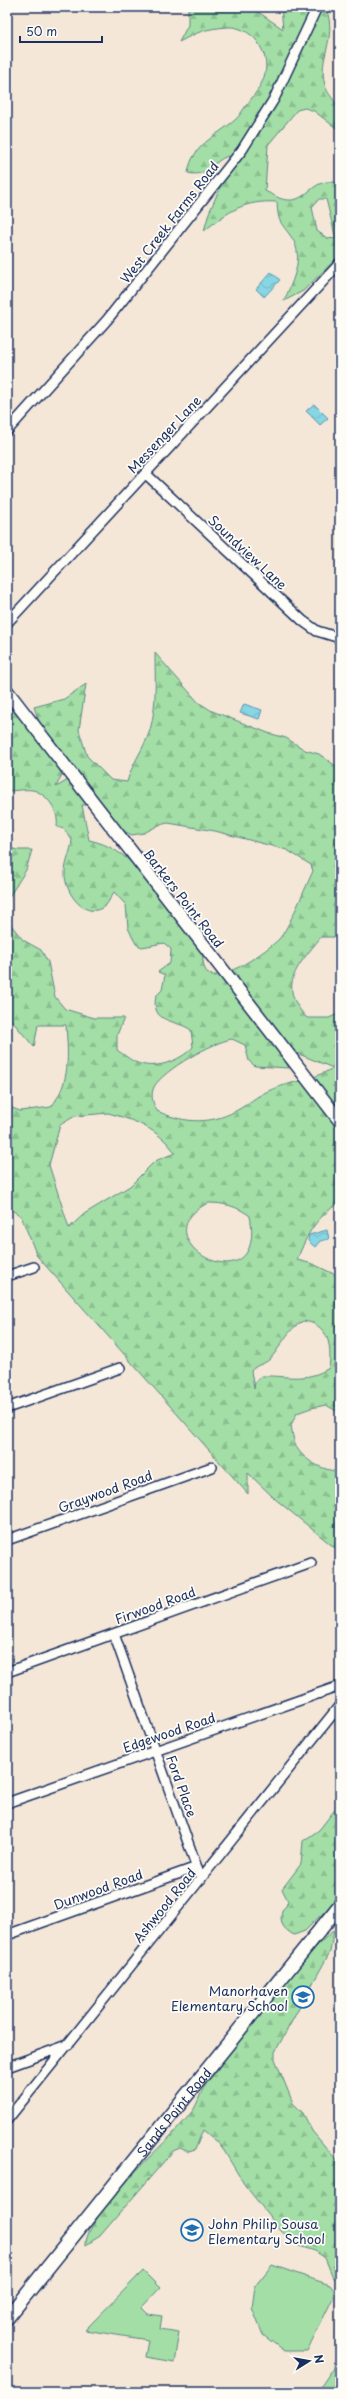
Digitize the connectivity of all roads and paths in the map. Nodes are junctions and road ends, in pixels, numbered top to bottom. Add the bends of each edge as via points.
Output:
1 (317, 7) edge
2 (340, 263) edge
3 (7, 431) edge
4 (146, 474) junction
5 (7, 623) edge
6 (340, 638) edge
7 (7, 691) edge
8 (340, 1121) edge
9 (34, 1266) dead end
10 (7, 1276) edge
11 (120, 1368) dead end
12 (7, 1408) edge
13 (212, 1467) dead end
14 (7, 1540) edge
15 (311, 1563) dead end
16 (114, 1634) junction
17 (7, 1672) edge
18 (340, 1686) edge
19 (340, 1705) edge
20 (156, 1750) junction
21 (7, 1803) edge
22 (197, 1867) junction
23 (201, 1879) junction
24 (340, 1905) edge
25 (7, 1935) edge
26 (68, 2045) junction
27 (7, 2067) edge
28 (7, 2120) edge
29 (7, 2318) edge

1 - 3 street, West Creek Farms Road via 274,99 242,150 108,320
2 - 4 street, Messenger Lane
4 - 5 street, Messenger Lane
4 - 6 street, Soundview Lane via 303,621 317,631
7 - 8 street, Barkers Point Road
9 - 10 street
11 - 12 street
13 - 14 street, Graywood Road
15 - 16 street, Firwood Road
16 - 17 street, Firwood Road
16 - 20 street, Ford Place
18 - 20 street, Edgewood Road
19 - 23 street, Ashwood Road
20 - 21 street, Edgewood Road
20 - 22 street, Ford Place
22 - 23 street, Ford Place
22 - 25 street, Dunwood Road
23 - 26 street, Ashwood Road
24 - 29 main road, Sands Point Road
26 - 27 street
26 - 28 street, Ashwood Road

